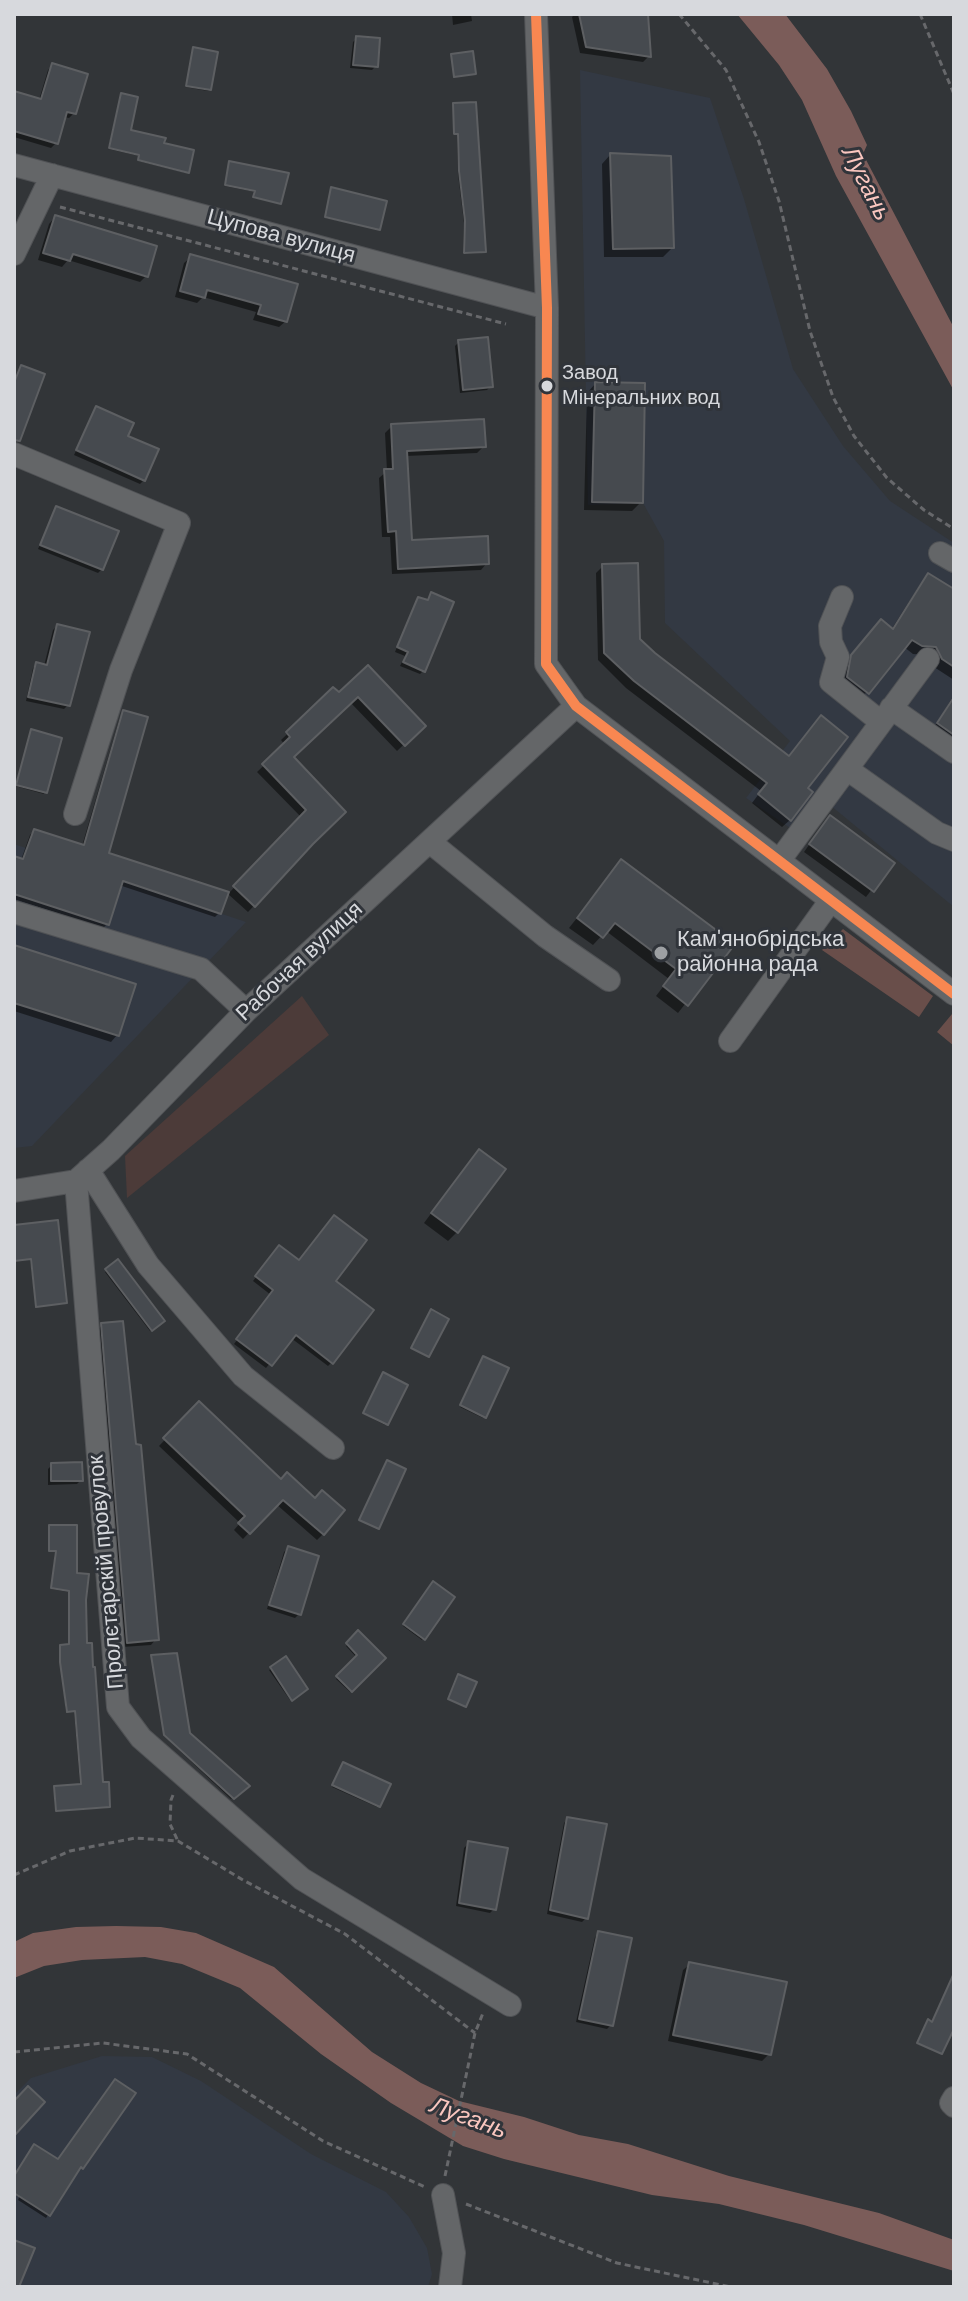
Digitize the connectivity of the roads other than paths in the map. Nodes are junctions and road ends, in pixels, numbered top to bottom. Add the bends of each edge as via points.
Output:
1 (536, 14) edge
2 (14, 165) edge
3 (52, 175) junction
4 (14, 254) edge
5 (547, 308) junction
6 (14, 454) edge
7 (842, 597) dead end
8 (928, 659) dead end
9 (576, 706) junction
10 (886, 715) junction
11 (954, 752) edge
12 (847, 769) junction
13 (75, 814) dead end
14 (954, 840) edge
15 (430, 842) junction
16 (779, 861) junction
17 (831, 900) junction
18 (14, 912) edge
19 (609, 980) dead end
20 (954, 994) edge
21 (246, 1011) junction
22 (730, 1041) dead end
23 (82, 1176) junction
24 (14, 1191) edge
25 (333, 1448) dead end
26 (510, 2005) dead end
27 (954, 2098) edge
28 (954, 2106) edge
29 (443, 2195) road end
30 (450, 2287) edge

1 - 5 street
2 - 3 street, Цупова вулиця
3 - 4 street
3 - 5 street, Цупова вулиця
5 - 9 street via 546,664
6 - 13 street via 179,523 121,670
7 - 10 street via 830,626 838,657 831,682
8 - 10 street
9 - 15 street, Рабочая вулиця
9 - 16 street
10 - 11 street
10 - 12 street
12 - 14 street
12 - 16 street
15 - 19 street via 545,936
15 - 21 street, Рабочая вулиця
16 - 17 street
17 - 20 street
17 - 22 street
18 - 21 street via 201,969
21 - 23 street, Рабочая вулиця
23 - 24 street
23 - 25 street via 148,1265 243,1376
23 - 26 street, Пролєтарскій провулок via 118,1707 141,1738 302,1879
27 - 28 street
29 - 30 street via 454,2253

